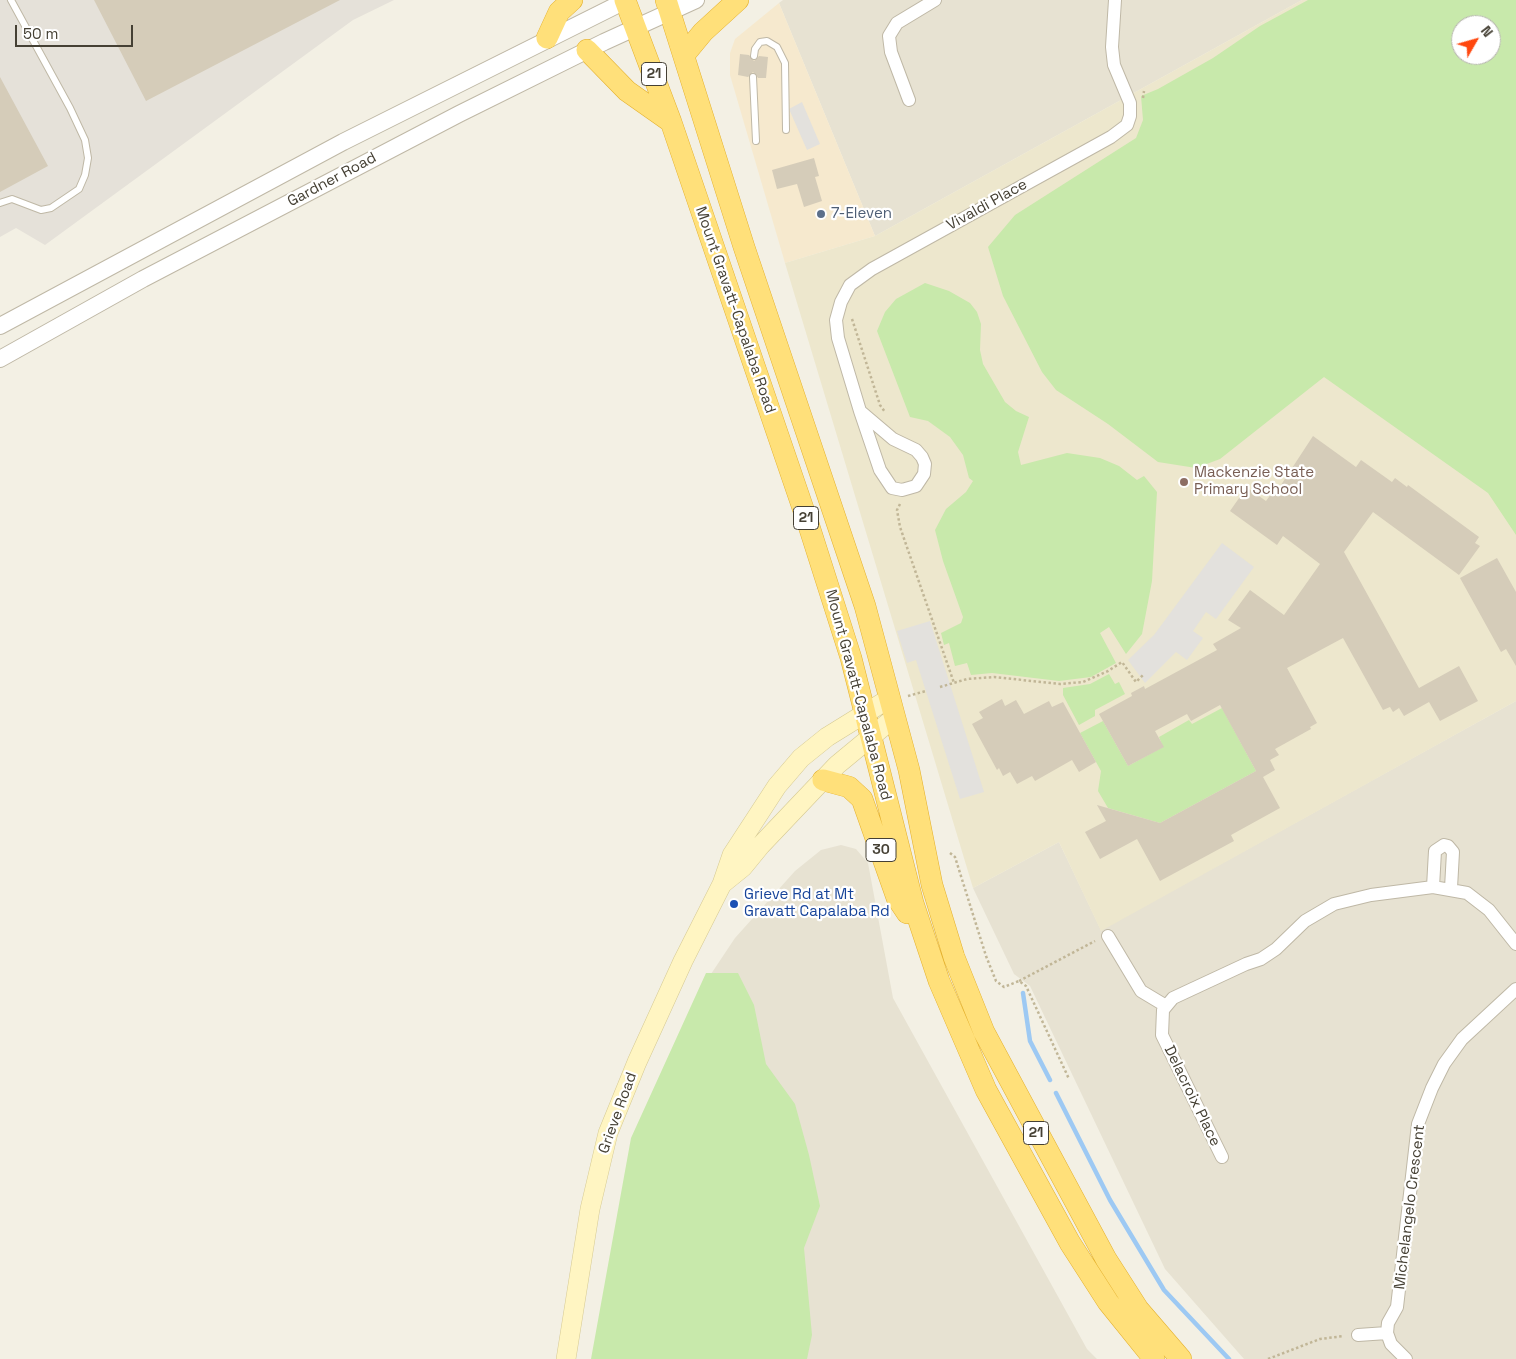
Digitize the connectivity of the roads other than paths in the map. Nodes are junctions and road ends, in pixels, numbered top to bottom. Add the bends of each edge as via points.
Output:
1 (11, 0) edge
2 (572, 0) edge
3 (626, 0) edge
4 (696, 0) edge
5 (738, 0) edge
6 (935, 0) edge
7 (1114, 0) edge
8 (668, 6) edge
9 (636, 27) junction
10 (547, 38) junction
11 (587, 50) junction
12 (684, 55) junction
13 (754, 56) dead end
14 (754, 77) dead end
15 (909, 100) dead end
16 (671, 122) junction
17 (786, 130) dead end
18 (756, 141) dead end
19 (0, 203) edge
20 (0, 326) edge
21 (0, 359) edge
22 (860, 411) junction
23 (898, 704) junction
24 (864, 713) junction
25 (871, 735) junction
26 (823, 780) junction
27 (722, 884) junction
28 (1432, 887) junction
29 (1450, 888) junction
30 (1108, 936) road end
31 (924, 939) junction
32 (1516, 944) edge
33 (1516, 989) edge
34 (1166, 1006) junction
35 (1222, 1156) dead end
36 (1387, 1333) junction
37 (1358, 1335) road end
38 (566, 1359) edge
39 (1154, 1359) edge
40 (1181, 1359) edge
41 (1406, 1359) edge

1 - 19 lane via 70,108 85,140 88,158 79,189 51,208 41,210 12,199
2 - 10 highway via 559,12
3 - 9 highway, Mount Gravatt-Capalaba Road / 21
3 - 10 street, Gardner Road
4 - 8 street, Gardner Road
5 - 12 highway
6 - 15 street via 897,23 889,36 891,52
7 - 22 street, Vivaldi Place via 1112,47 1114,65 1130,104 1127,126 872,269 850,285 838,310 836,328
8 - 9 street, Gardner Road
8 - 12 highway, Mount Gravatt-Capalaba Road / 21
9 - 11 street, Gardner Road
9 - 16 highway, Mount Gravatt-Capalaba Road / 21
10 - 20 street, Gardner Road via 343,142
11 - 16 highway via 627,91
11 - 21 street, Gardner Road via 143,279
12 - 23 highway, Mount Gravatt-Capalaba Road / 21 via 744,247
13 - 17 lane via 760,42 767,41 777,47 785,62
14 - 18 lane
16 - 24 highway, Mount Gravatt-Capalaba Road / 21 via 808,523 851,658
22 - 22 street, Vivaldi Place via 892,439 922,456 925,470 916,486 902,490 888,484
23 - 24 main road, Grieve Road
23 - 25 main road, Grieve Road
23 - 40 highway, Mount Gravatt-Capalaba Road / 21 via 941,919 984,1032 1121,1285 1154,1330
24 - 25 highway, Mount Gravatt-Capalaba Road / 21
24 - 27 main road, Grieve Road via 813,748 789,771 732,854
25 - 26 main road, Grieve Road
25 - 31 highway, Mount Gravatt-Capalaba Road / 21
26 - 27 main road, Grieve Road via 743,867
26 - 31 highway, 30 via 849,787 862,799 897,898
27 - 38 main road, Grieve Road via 675,977 608,1133 590,1209
28 - 29 street
28 - 29 street via 1435,851 1444,845 1450,848 1453,856
28 - 34 street via 1371,895 1334,904 1305,921 1261,960 1185,991
29 - 32 street via 1467,892 1482,903
30 - 34 street via 1141,991
31 - 39 highway, Mount Gravatt-Capalaba Road / 21 via 956,1023 991,1098 1089,1274
33 - 36 street, Michelangelo Crescent via 1462,1039 1432,1088 1418,1124 1397,1307 1388,1323
34 - 35 street, Delacroix Place via 1162,1015 1162,1035
36 - 37 street
36 - 41 street via 1391,1344

